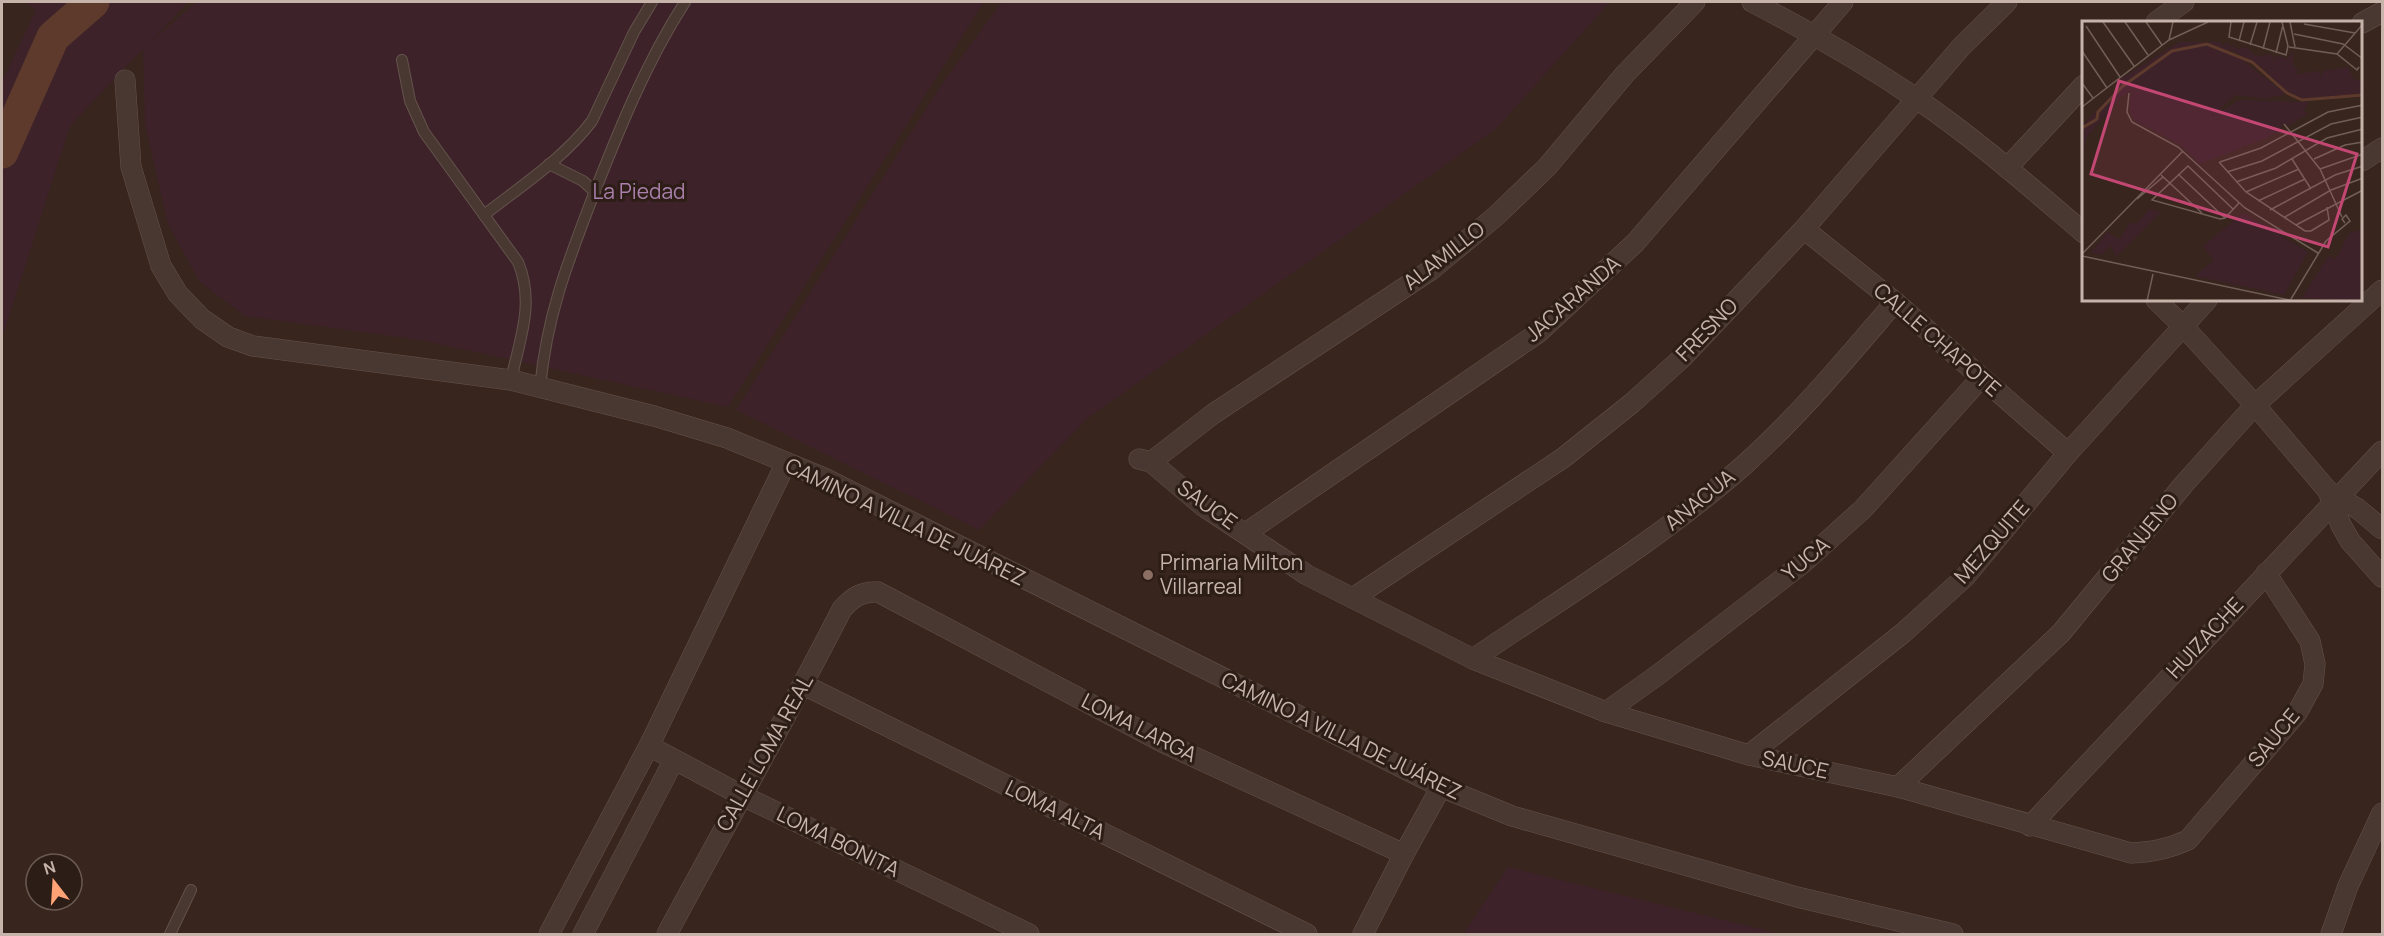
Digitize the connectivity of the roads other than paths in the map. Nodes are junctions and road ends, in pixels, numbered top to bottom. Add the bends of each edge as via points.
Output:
1 (652, 2) edge
2 (685, 2) edge
3 (1695, 2) edge
4 (1752, 2) edge
5 (1844, 2) edge
6 (2007, 2) edge
7 (2184, 2) edge
8 (2382, 12) edge
9 (2157, 21) edge
10 (2363, 22) edge
11 (1815, 35) junction
12 (402, 60) dead end
13 (124, 80) dead end
14 (2082, 88) edge
15 (1918, 99) junction
16 (2382, 148) edge
17 (2363, 160) edge
18 (549, 164) junction
19 (2007, 168) junction
20 (595, 192) junction
21 (484, 215) junction
22 (1804, 229) junction
23 (2082, 231) edge
24 (2382, 290) edge
25 (1894, 302) junction
26 (2158, 302) edge
27 (2205, 302) edge
28 (2184, 327) junction
29 (1982, 378) junction
30 (511, 380) junction
31 (540, 388) junction
32 (2255, 405) junction
33 (2382, 451) edge
34 (2068, 453) junction
35 (1145, 461) joint
36 (786, 463) junction
37 (2333, 497) junction
38 (2382, 529) edge
39 (1246, 533) junction
40 (2266, 573) junction
41 (2382, 577) edge
42 (878, 592) joint
43 (1353, 598) junction
44 (1473, 660) junction
45 (804, 685) junction
46 (1606, 712) junction
47 (649, 746) junction
48 (1749, 755) junction
49 (674, 760) junction
50 (1898, 787) junction
51 (1441, 788) junction
52 (741, 795) junction
53 (2382, 813) edge
54 (2030, 826) junction
55 (1404, 854) junction
56 (191, 890) dead end
57 (170, 934) edge
58 (549, 934) edge
59 (584, 934) edge
60 (667, 934) edge
61 (1029, 934) edge
62 (1307, 934) edge
63 (1363, 934) edge
64 (1953, 934) edge
65 (2331, 934) edge

1 - 18 lane via 592,121
2 - 20 lane via 622,120
3 - 35 street, ALAMILLO via 1625,74 1547,167 1488,223 1431,270
4 - 11 street
5 - 11 street, JACARANDA
6 - 15 street, FRESNO via 1962,46
7 - 9 street
8 - 10 street
11 - 15 street
11 - 39 street, JACARANDA via 1635,243 1538,333
12 - 21 lane via 410,101 424,132
13 - 30 street, CAMINO A VILLA DE JUÁREZ via 131,167 161,266 178,294 202,319 228,337 253,346
14 - 19 street
15 - 19 street
15 - 22 street, FRESNO
16 - 17 street
18 - 20 lane via 583,181
18 - 21 lane
19 - 23 street
20 - 31 lane via 550,318
21 - 30 lane via 518,262 527,293
22 - 25 street, CALLE CHAPOTE
22 - 43 street, FRESNO via 1682,358 1632,403 1563,458
24 - 32 street, GRANJENO
25 - 29 street, CALLE CHAPOTE
25 - 44 street, ANACUA via 1804,409 1743,466 1679,519
26 - 28 street
27 - 28 street, MEZQUITE
28 - 32 street
28 - 34 street, MEZQUITE
29 - 34 street, CALLE CHAPOTE
29 - 46 street, YUCA via 1863,509 1803,563
30 - 31 street, CAMINO A VILLA DE JUÁREZ
31 - 36 street, CAMINO A VILLA DE JUÁREZ via 727,438
32 - 37 street
32 - 50 street, GRANJENO via 2061,633
33 - 37 street, HUIZACHE
34 - 48 street, MEZQUITE via 1965,577 1903,633
35 - 39 street, SAUCE
36 - 47 street
36 - 51 street, CAMINO A VILLA DE JUÁREZ via 824,478
37 - 38 street
37 - 40 street, HUIZACHE
37 - 41 street via 2350,541
39 - 43 street, SAUCE via 1307,575
40 - 54 street, HUIZACHE
40 - 54 street, SAUCE via 2310,641 2315,664 2313,684 2297,713 2188,840 2171,848 2131,853
42 - 45 street, CALLE LOMA REAL via 859,594 842,609
42 - 55 street, LOMA LARGA via 1164,743
43 - 44 street, SAUCE
44 - 46 street, SAUCE
45 - 52 street, CALLE LOMA REAL
45 - 62 street, LOMA ALTA
46 - 48 street, SAUCE
47 - 49 street, LOMA BONITA
47 - 58 street
48 - 50 street, SAUCE
49 - 52 street, LOMA BONITA
49 - 59 street
50 - 54 street, SAUCE
51 - 55 street
51 - 64 street, CAMINO A VILLA DE JUÁREZ via 1524,819 1797,897
52 - 60 street, CALLE LOMA REAL
52 - 61 street, LOMA BONITA
53 - 65 street
55 - 63 street
56 - 57 lane

